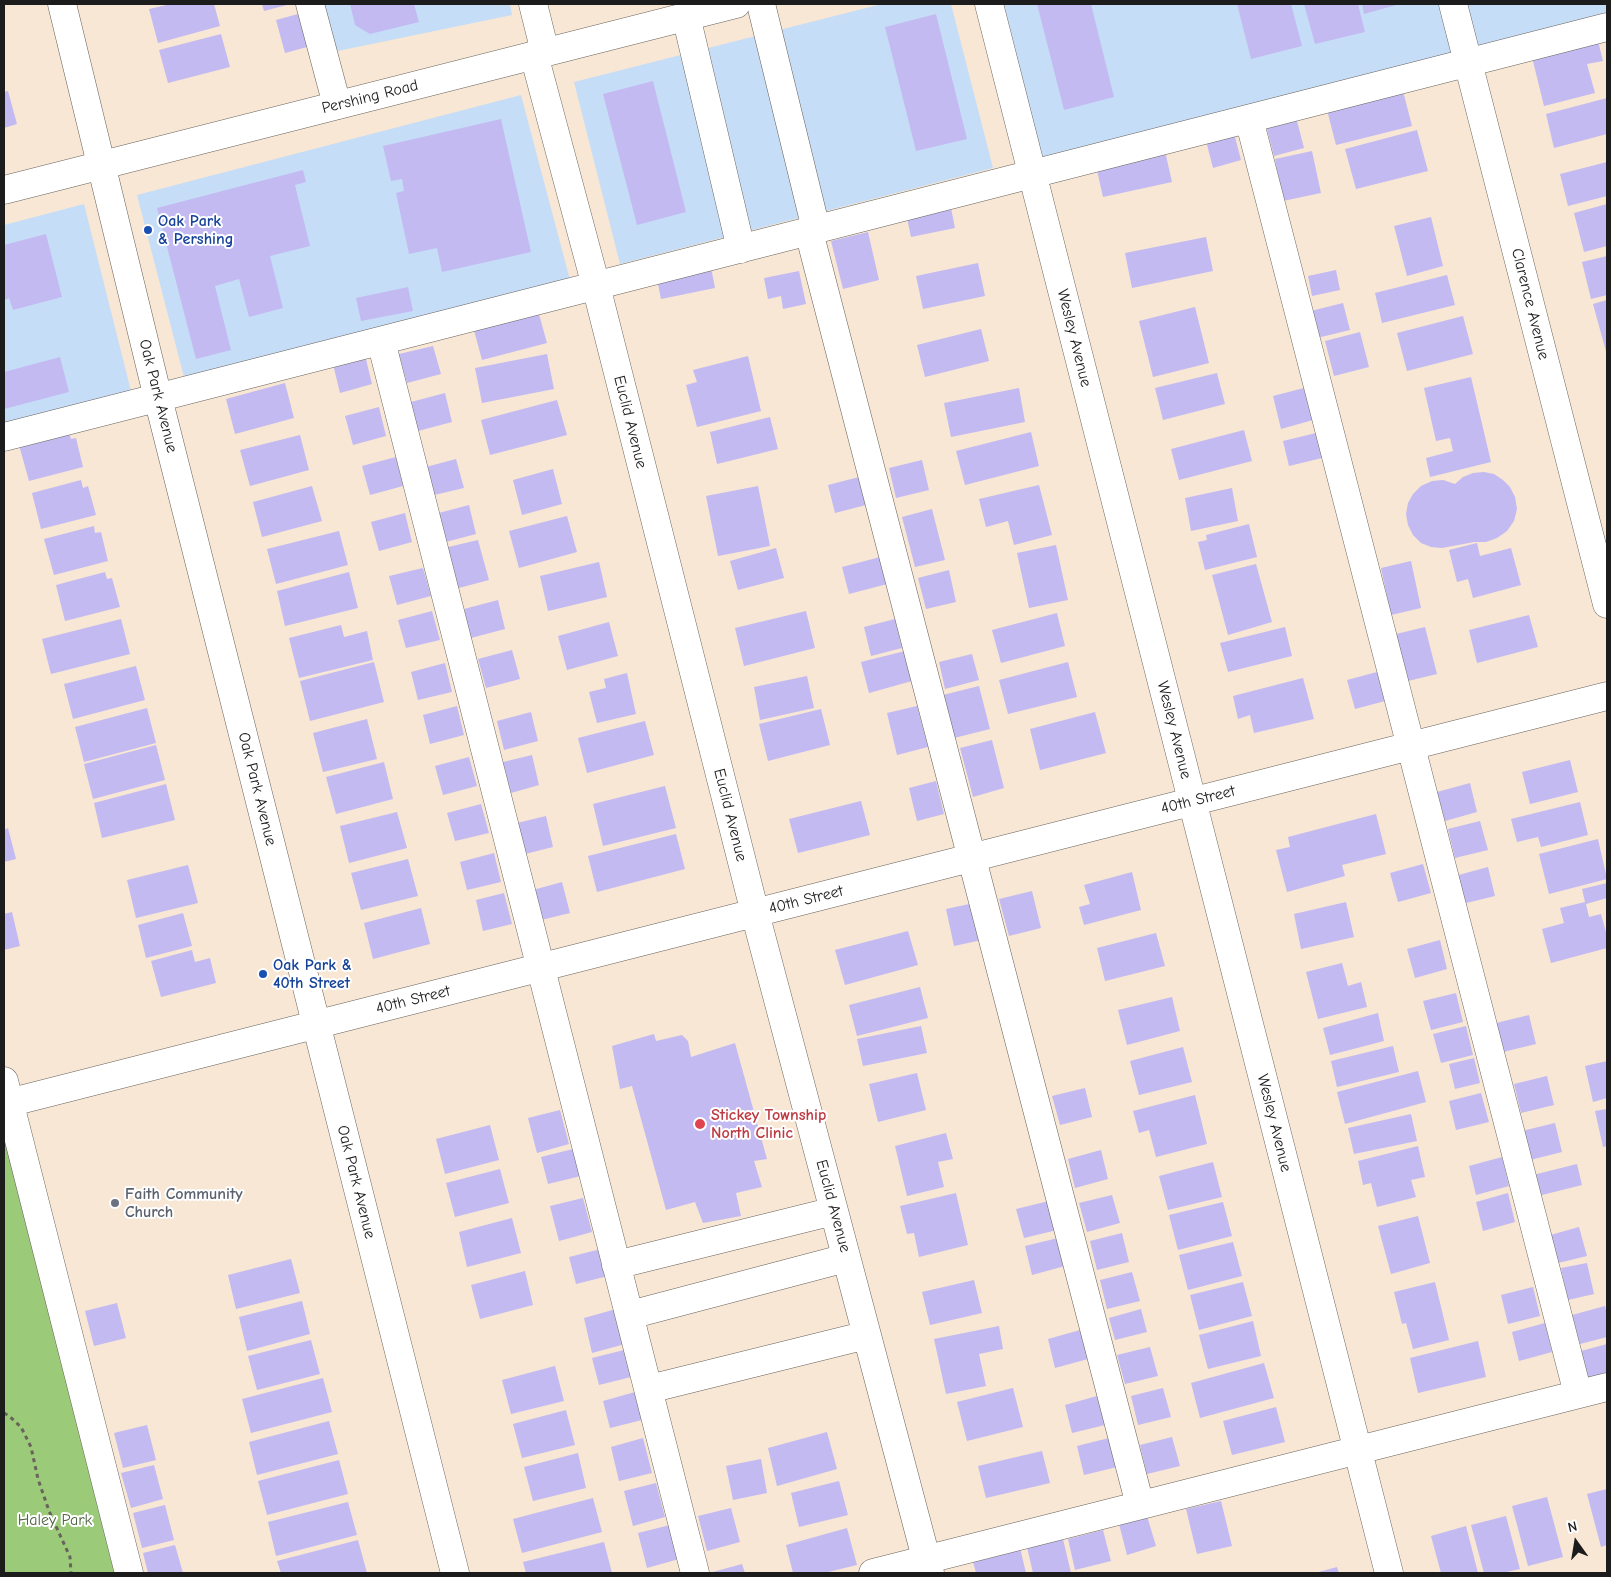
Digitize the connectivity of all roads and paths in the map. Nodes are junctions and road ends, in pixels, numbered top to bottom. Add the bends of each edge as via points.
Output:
1 (62, 4) edge
2 (310, 4) edge
3 (533, 4) edge
4 (736, 4) edge
5 (761, 4) edge
6 (989, 4) edge
7 (1453, 4) edge
8 (686, 16) junction
9 (1607, 28) edge
10 (540, 54) junction
11 (1468, 63) junction
12 (337, 105) junction
13 (1249, 120) junction
14 (103, 165) junction
15 (1033, 174) junction
16 (4, 190) edge
17 (813, 231) junction
18 (741, 249) junction
19 (596, 286) junction
20 (380, 341) junction
21 (158, 398) junction
22 (4, 437) edge
23 (1607, 604) edge
24 (1607, 696) edge
25 (1410, 746) junction
26 (1192, 802) junction
27 (972, 858) junction
28 (754, 913) junction
29 (540, 968) junction
30 (316, 1025) junction
31 (6, 1096) edge
32 (834, 1211) junction
33 (846, 1258) junction
34 (616, 1265) junction
35 (630, 1315) junction
36 (867, 1335) junction
37 (1607, 1387) edge
38 (648, 1389) junction
39 (1578, 1394) junction
40 (4, 1414) edge
41 (1358, 1450) junction
42 (1140, 1505) junction
43 (928, 1566) edge
44 (71, 1573) edge
45 (129, 1573) edge
46 (455, 1573) edge
47 (695, 1573) edge
48 (873, 1573) edge
49 (1389, 1573) edge

1 - 14 street, Oak Park Avenue
2 - 12 street
3 - 10 street, Euclid Avenue
4 - 8 street, Pershing Road
5 - 17 street
6 - 15 street, Wesley Avenue
7 - 11 street, Clarence Avenue
8 - 10 street, Pershing Road
8 - 18 street
9 - 11 street
10 - 12 street, Pershing Road
10 - 19 street, Euclid Avenue
11 - 13 street
11 - 23 street, Clarence Avenue
12 - 14 street, Pershing Road
13 - 15 street
13 - 25 street
14 - 16 street, Pershing Road
14 - 21 street, Oak Park Avenue
15 - 17 street
15 - 26 street, Wesley Avenue
17 - 18 street
17 - 27 street
18 - 19 street
19 - 20 street
19 - 28 street, Euclid Avenue
20 - 21 street
20 - 29 street
21 - 22 street
21 - 30 street, Oak Park Avenue
24 - 25 street, 40th Street
25 - 26 street, 40th Street
25 - 39 street
26 - 27 street, 40th Street
26 - 41 street, Wesley Avenue
27 - 28 street, 40th Street
27 - 42 street
28 - 29 street, 40th Street
28 - 32 street, Euclid Avenue
29 - 30 street, 40th Street
29 - 34 street
30 - 31 street, 40th Street
30 - 46 street, Oak Park Avenue
31 - 45 street
32 - 33 street, Euclid Avenue
32 - 34 street
33 - 35 street
33 - 36 street, Euclid Avenue
34 - 35 street
35 - 38 street
36 - 38 street
36 - 43 street, Euclid Avenue
37 - 39 street
38 - 47 street
39 - 41 street
40 - 44 path via 21,1427 30,1447 41,1487 70,1557
41 - 42 street
41 - 49 street, Wesley Avenue
42 - 43 street
43 - 48 street

